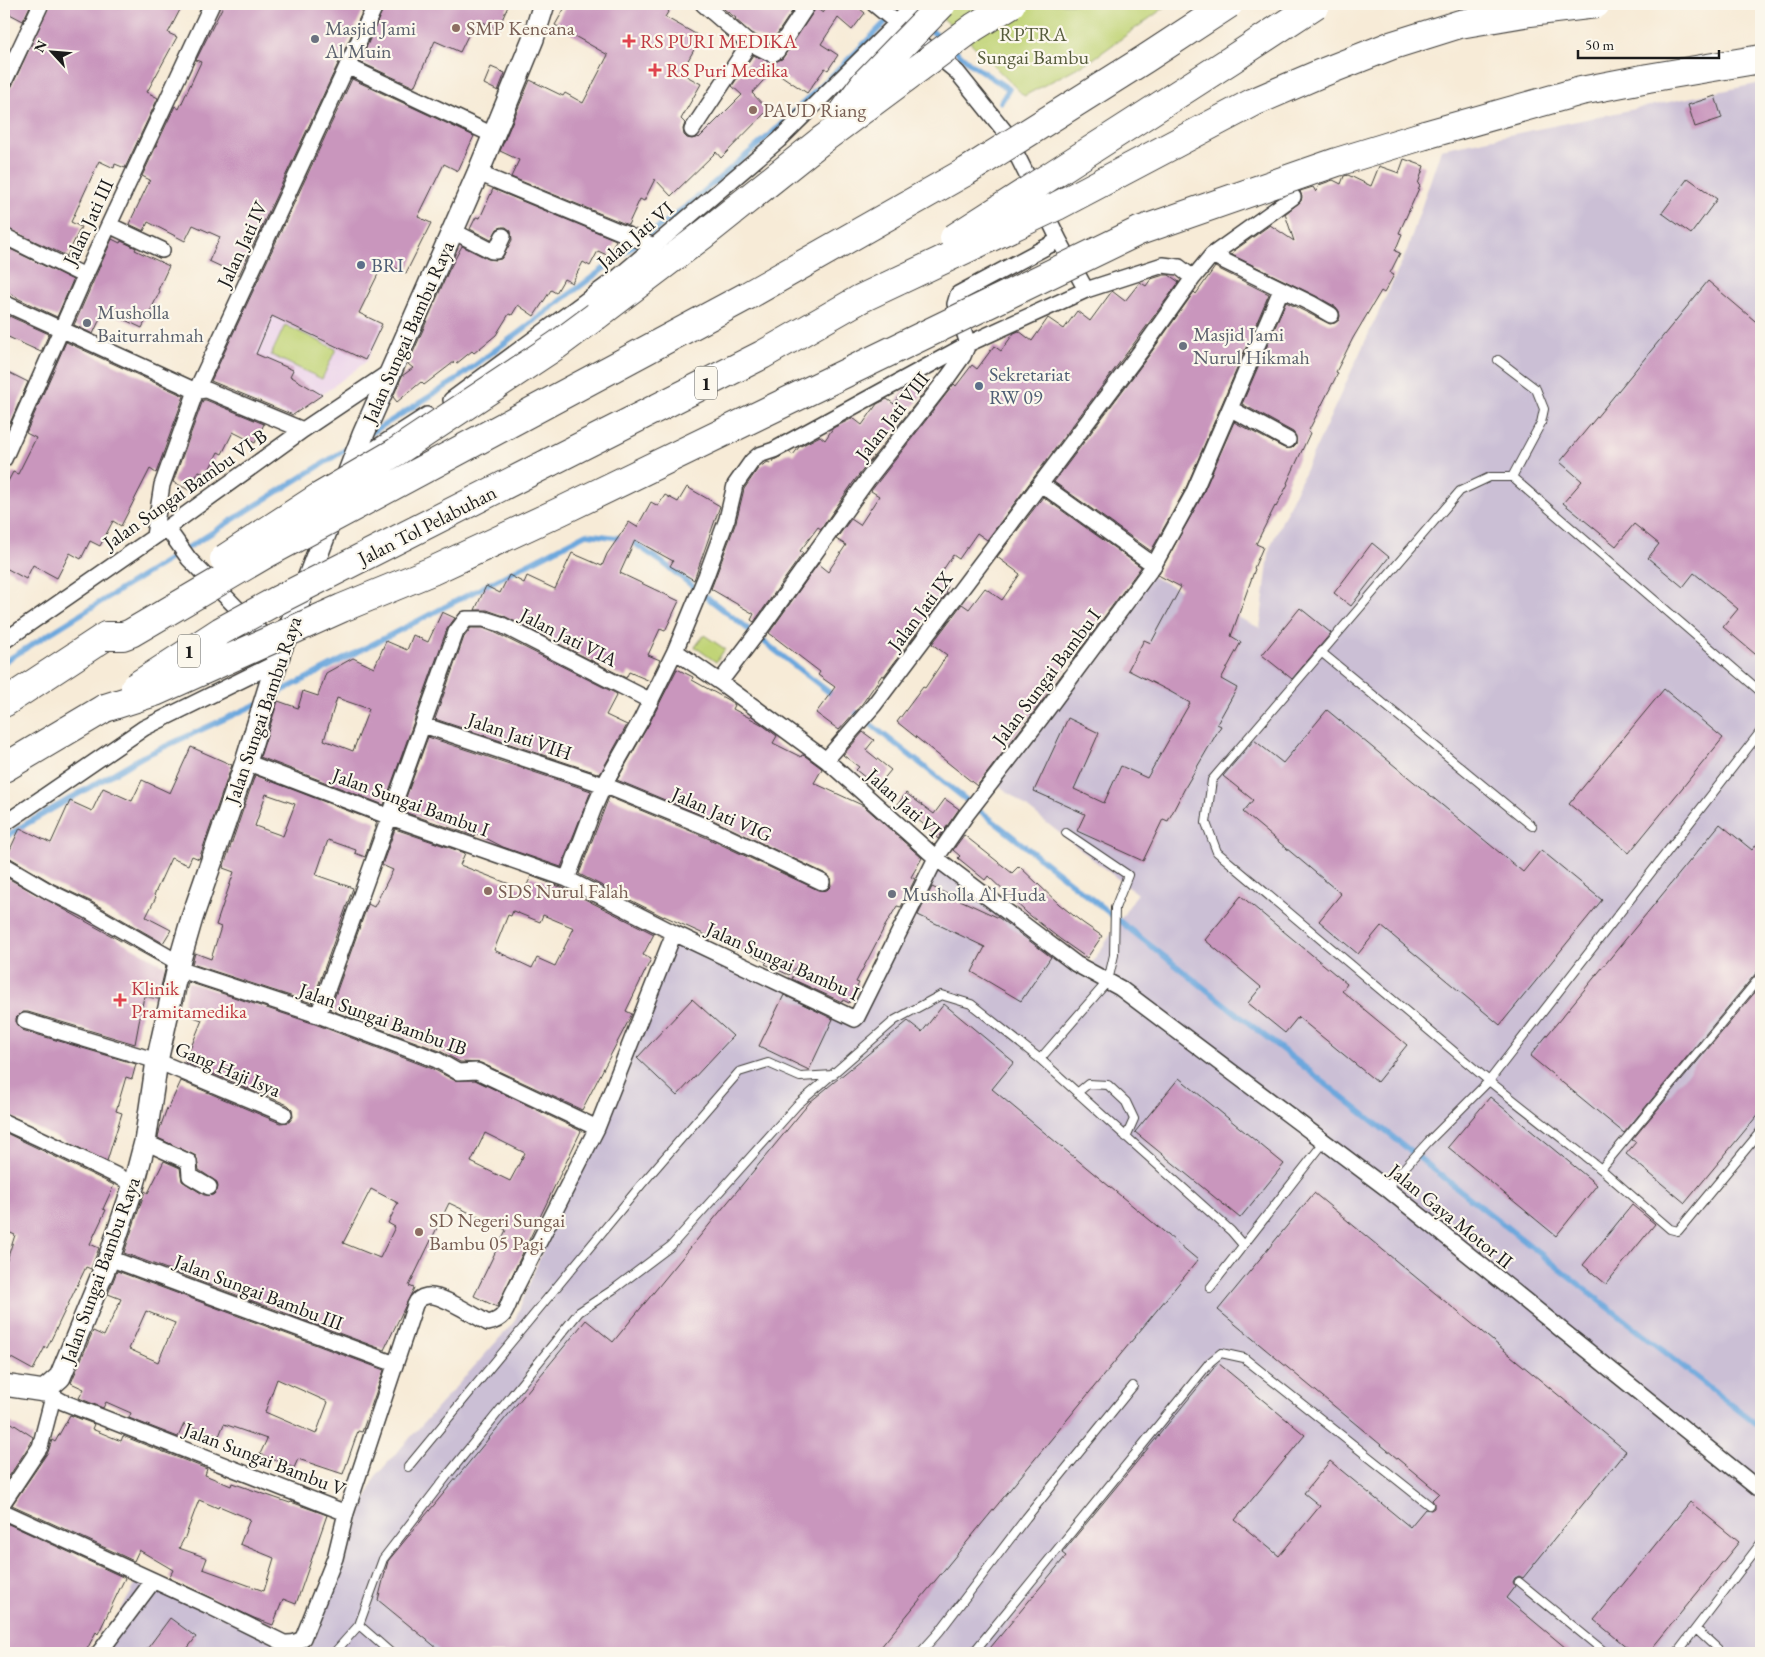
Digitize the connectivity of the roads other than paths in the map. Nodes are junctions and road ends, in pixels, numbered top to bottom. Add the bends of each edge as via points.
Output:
1 (41, 4) edge
2 (212, 4) edge
3 (376, 4) edge
4 (544, 4) edge
5 (703, 4) edge
6 (808, 4) edge
7 (942, 4) edge
8 (1011, 4) edge
9 (1229, 4) edge
10 (1316, 4) edge
11 (1596, 4) edge
12 (877, 6) edge
13 (904, 14) edge
14 (746, 41) junction
15 (1761, 59) edge
16 (348, 66) junction
17 (4, 82) edge
18 (692, 130) dead end
19 (493, 135) junction
20 (822, 140) junction
21 (478, 173) junction
22 (1293, 197) dead end
23 (109, 225) junction
24 (453, 231) junction
25 (4, 236) edge
26 (503, 236) dead end
27 (1059, 240) junction
28 (646, 243) junction
29 (162, 250) dead end
30 (1212, 255) junction
31 (85, 276) junction
32 (1193, 278) junction
33 (1086, 290) junction
34 (1281, 290) junction
35 (860, 299) junction
36 (4, 304) edge
37 (1331, 316) dead end
38 (62, 329) junction
39 (968, 344) junction
40 (1498, 360) dead end
41 (391, 371) junction
42 (196, 391) junction
43 (1231, 409) junction
44 (303, 430) junction
45 (1288, 440) dead end
46 (358, 449) junction
47 (4, 459) edge
48 (1512, 477) junction
49 (1041, 484) junction
50 (167, 528) junction
51 (154, 536) junction
52 (1154, 565) junction
53 (106, 636) junction
54 (4, 641) edge
55 (675, 651) junction
56 (1321, 652) junction
57 (279, 657) junction
58 (720, 682) junction
59 (1761, 692) edge
60 (651, 701) junction
61 (4, 703) edge
62 (105, 708) junction
63 (423, 724) junction
64 (1761, 731) edge
65 (826, 760) junction
66 (246, 762) junction
67 (4, 768) edge
68 (604, 785) junction
69 (390, 817) junction
70 (4, 824) edge
71 (1532, 826) dead end
72 (1066, 833) dead end
73 (936, 858) junction
74 (4, 865) edge
75 (566, 879) junction
76 (822, 882) dead end
77 (674, 933) junction
78 (179, 966) junction
79 (1761, 976) edge
80 (1108, 981) junction
81 (318, 1016) junction
82 (25, 1021) dead end
83 (1040, 1059) junction
84 (157, 1061) junction
85 (833, 1075) junction
86 (1489, 1081) junction
87 (1077, 1093) junction
88 (284, 1114) dead end
89 (4, 1122) edge
90 (597, 1128) junction
91 (1761, 1131) edge
92 (1126, 1137) junction
93 (1325, 1141) junction
94 (145, 1142) junction
95 (1602, 1169) junction
96 (134, 1184) junction
97 (209, 1187) dead end
98 (1386, 1188) junction
99 (1243, 1245) junction
100 (109, 1258) junction
101 (1210, 1288) dead end
102 (396, 1364) junction
103 (4, 1385) edge
104 (1133, 1386) dead end
105 (49, 1394) junction
106 (408, 1467) dead end
107 (1761, 1491) edge
108 (4, 1501) edge
109 (1429, 1505) dead end
110 (4, 1512) edge
111 (346, 1513) junction
112 (1761, 1543) edge
113 (152, 1581) junction
114 (1519, 1582) dead end
115 (359, 1625) junction
116 (1696, 1629) junction
117 (98, 1653) edge
118 (334, 1653) edge
119 (391, 1653) edge
120 (920, 1653) edge
121 (973, 1653) edge
122 (1606, 1653) edge
123 (1677, 1653) edge
124 (1722, 1653) edge

1 - 17 street
2 - 23 street, Jalan Jati III
3 - 16 street, Jalan Jati IV
4 - 19 street, Jalan Sungai Bambu Raya
5 - 14 street
6 - 14 street via 772,54
7 - 20 highway, bridge via 865,83
8 - 20 highway, bridge via 974,27
9 - 53 highway, bridge via 967,171 747,296 264,555 131,633
10 - 35 highway, bridge
11 - 35 highway, bridge via 1460,24 1318,74 1254,102 1057,206
12 - 13 street
13 - 27 street via 1006,133
13 - 28 street, Jalan Jati VI via 779,140
14 - 18 street via 747,47
15 - 62 highway, bridge via 1581,91 1517,108 1337,162 1139,231 432,571 155,692
16 - 19 street
16 - 42 street, Jalan Jati IV
19 - 21 street, Jalan Sungai Bambu Raya
20 - 53 highway, bridge via 557,345 396,452 306,505
21 - 24 street, Jalan Sungai Bambu Raya
21 - 28 street
22 - 30 street, Jalan Jati IX
23 - 29 street
23 - 31 street, Jalan Jati III
24 - 26 street via 492,251 496,251
24 - 41 street, Jalan Sungai Bambu Raya
25 - 31 street
27 - 33 street
27 - 39 street via 958,294 955,304
28 - 46 street, Jalan Jati VI via 619,276 458,395
30 - 32 street, Jalan Jati IX
30 - 34 street
31 - 38 street, Jalan Jati III
32 - 33 street via 1179,267 1163,265
32 - 49 street, Jalan Jati IX
33 - 39 street
34 - 37 street
34 - 43 street, Jalan Sungai Bambu I
35 - 62 highway, Jalan Tol Pelabuhan / 1, bridge via 762,355 276,601 221,631
36 - 38 street
38 - 42 street
38 - 47 street, Jalan Jati III
39 - 55 street via 752,461 735,485 727,519
39 - 58 street, Jalan Jati VIII via 948,378 868,479
40 - 48 lane via 1536,389 1544,409 1541,423
41 - 44 street, Jalan Sungai Bambu VI B
41 - 46 street, Jalan Sungai Bambu Raya
42 - 44 street via 207,390
42 - 51 street, Jalan Jati IV via 162,485
43 - 45 street
43 - 52 street, Jalan Sungai Bambu I via 1194,494
44 - 50 street, Jalan Sungai Bambu VI B
46 - 57 street, Jalan Sungai Bambu Raya
48 - 56 lane via 1490,477 1460,491
48 - 59 lane
49 - 52 street
49 - 65 street, Jalan Jati IX via 874,705
50 - 51 street, Jalan Sungai Bambu VI B
50 - 57 street via 189,559
51 - 54 street, Jalan Sungai Bambu VI B
52 - 73 street, Jalan Sungai Bambu I
53 - 61 highway
55 - 58 street, Jalan Jati VI
55 - 60 street
56 - 71 lane
56 - 86 lane via 1212,780 1206,823 1217,852
57 - 66 street, Jalan Sungai Bambu Raya
57 - 70 street via 144,728
58 - 65 street, Jalan Jati VI
60 - 63 street, Jalan Jati VIA via 500,624 484,619 466,619 456,632
60 - 68 street
62 - 67 highway, Jalan Tol Pelabuhan / 1
63 - 68 street, Jalan Jati VIH
63 - 69 street
64 - 86 lane
65 - 73 street, Jalan Jati VI
66 - 69 street, Jalan Sungai Bambu I
66 - 78 street, Jalan Sungai Bambu Raya via 192,918
68 - 75 street
68 - 76 street, Jalan Jati VIG via 709,828
69 - 75 street, Jalan Sungai Bambu I
69 - 81 street
72 - 80 lane via 1128,875 1115,908 1114,955
73 - 77 street, Jalan Sungai Bambu I via 855,1019
73 - 80 street, Jalan Jati VI via 1076,964
74 - 78 street, Jalan Sungai Bambu IB
75 - 77 street, Jalan Sungai Bambu I
77 - 90 street
78 - 81 street, Jalan Sungai Bambu IB
78 - 84 street, Jalan Sungai Bambu Raya
79 - 95 lane
80 - 83 lane
80 - 93 street, Jalan Gaya Motor II
81 - 90 street, Jalan Sungai Bambu IB via 437,1060 458,1072 477,1071
82 - 84 street, Gang Haji Isya
83 - 85 lane via 971,1004 941,995 894,1020
83 - 87 lane
84 - 88 street, Gang Haji Isya
84 - 94 street, Jalan Sungai Bambu Raya
85 - 106 lane via 800,1077 768,1063 739,1072
85 - 115 lane via 797,1105 671,1246 579,1312 384,1559
86 - 95 lane
86 - 98 lane
87 - 92 lane
87 - 92 lane via 1088,1084 1108,1085 1126,1102 1134,1119
89 - 96 street
90 - 102 street, Jalan Sungai Bambu V via 505,1314 488,1323 437,1296 418,1300
91 - 95 lane via 1678,1231 1670,1229
92 - 99 lane
93 - 98 street, Jalan Gaya Motor II
93 - 99 lane
94 - 96 street, Jalan Sungai Bambu Raya
94 - 97 street via 189,1162 190,1176
96 - 100 street, Jalan Sungai Bambu Raya
98 - 107 street, Jalan Gaya Motor II
99 - 101 lane
100 - 102 street, Jalan Sungai Bambu III
100 - 105 street, Jalan Sungai Bambu Raya via 60,1377
102 - 111 street, Jalan Sungai Bambu V
103 - 105 street
104 - 120 lane
105 - 108 street via 40,1447
105 - 111 street, Jalan Sungai Bambu V
109 - 121 lane via 1244,1358 1221,1353 1210,1362
110 - 113 street
111 - 113 street via 334,1558 303,1638 298,1642 284,1643
112 - 116 lane
113 - 117 street
114 - 122 lane
115 - 118 lane
115 - 119 lane
116 - 123 lane
116 - 124 lane

